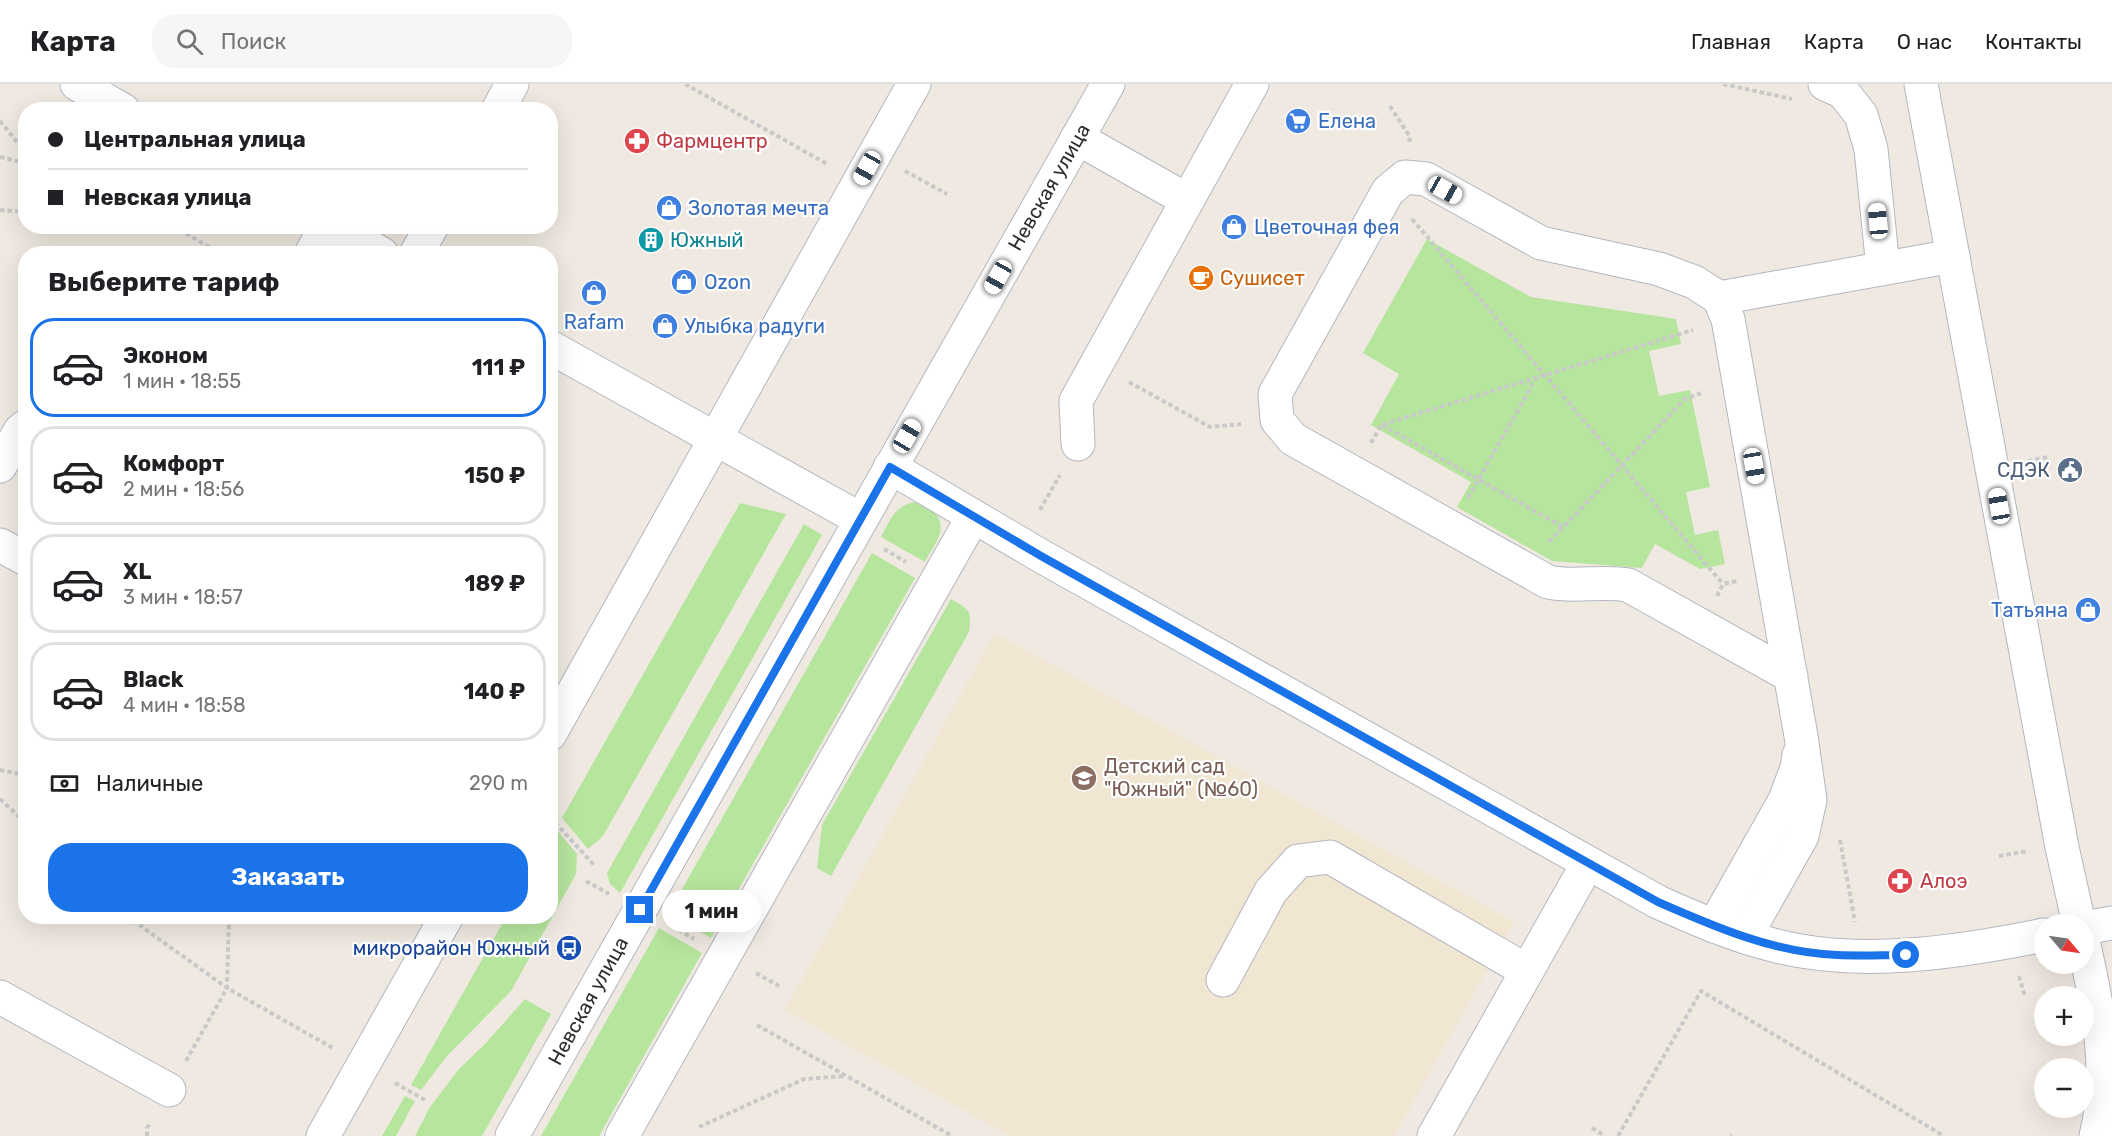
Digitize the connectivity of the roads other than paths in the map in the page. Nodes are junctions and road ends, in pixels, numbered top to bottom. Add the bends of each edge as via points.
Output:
1 (77, 84) edge
2 (512, 84) edge
3 (914, 84) edge
4 (1108, 84) edge
5 (1252, 84) edge
6 (1825, 84) edge
7 (1921, 84) edge
8 (109, 102) edge
9 (502, 102) edge
10 (1077, 138) junction
11 (1187, 200) junction
12 (347, 234) edge
13 (368, 246) edge
14 (1953, 256) junction
15 (1883, 268) junction
16 (1723, 308) junction
17 (558, 351) edge
18 (18, 434) edge
19 (716, 440) junction
20 (1078, 444) dead end
21 (0, 466) edge
22 (890, 467) junction
23 (973, 517) junction
24 (868, 532) junction
25 (0, 545) edge
26 (18, 555) edge
27 (1791, 676) junction
28 (558, 720) edge
29 (1802, 736) junction
30 (1588, 863) junction
31 (2077, 914) edge
32 (2112, 923) edge
33 (442, 924) edge
34 (1714, 926) junction
35 (2094, 926) edge
36 (1746, 937) junction
37 (2034, 937) edge
38 (1527, 970) junction
39 (2090, 974) edge
40 (1223, 980) dead end
41 (0, 997) edge
42 (169, 1090) road end
43 (323, 1136) edge
44 (512, 1136) edge
45 (622, 1136) edge
46 (1434, 1136) edge
47 (2096, 1136) edge

1 - 8 street
2 - 9 street
3 - 19 street
4 - 10 street, Невская улица
5 - 11 street
6 - 15 street via 1844,92 1861,115 1871,149
7 - 14 street
10 - 11 street
10 - 22 street, Невская улица
11 - 20 street via 1076,401
12 - 13 street
14 - 15 street
14 - 31 street
15 - 16 street
16 - 27 street
16 - 27 street via 1694,282 1541,243 1426,179 1405,177 1388,191 1275,394 1277,420 1293,438 1548,582 1564,586 1611,582 1628,585
17 - 19 street
18 - 21 street
19 - 24 street
19 - 28 street
22 - 23 street
22 - 24 street, Невская улица
23 - 30 street
23 - 45 street
24 - 44 street, Невская улица
25 - 26 street
27 - 29 street
29 - 34 street via 1797,768 1785,800
29 - 36 street via 1810,800 1802,836
30 - 34 street via 1658,902
30 - 38 street
32 - 35 street
33 - 43 street
34 - 36 street
36 - 37 street via 1836,956 1930,954
38 - 40 street via 1330,857 1298,861 1271,891
38 - 46 street
39 - 47 street via 2108,1080
41 - 42 street

